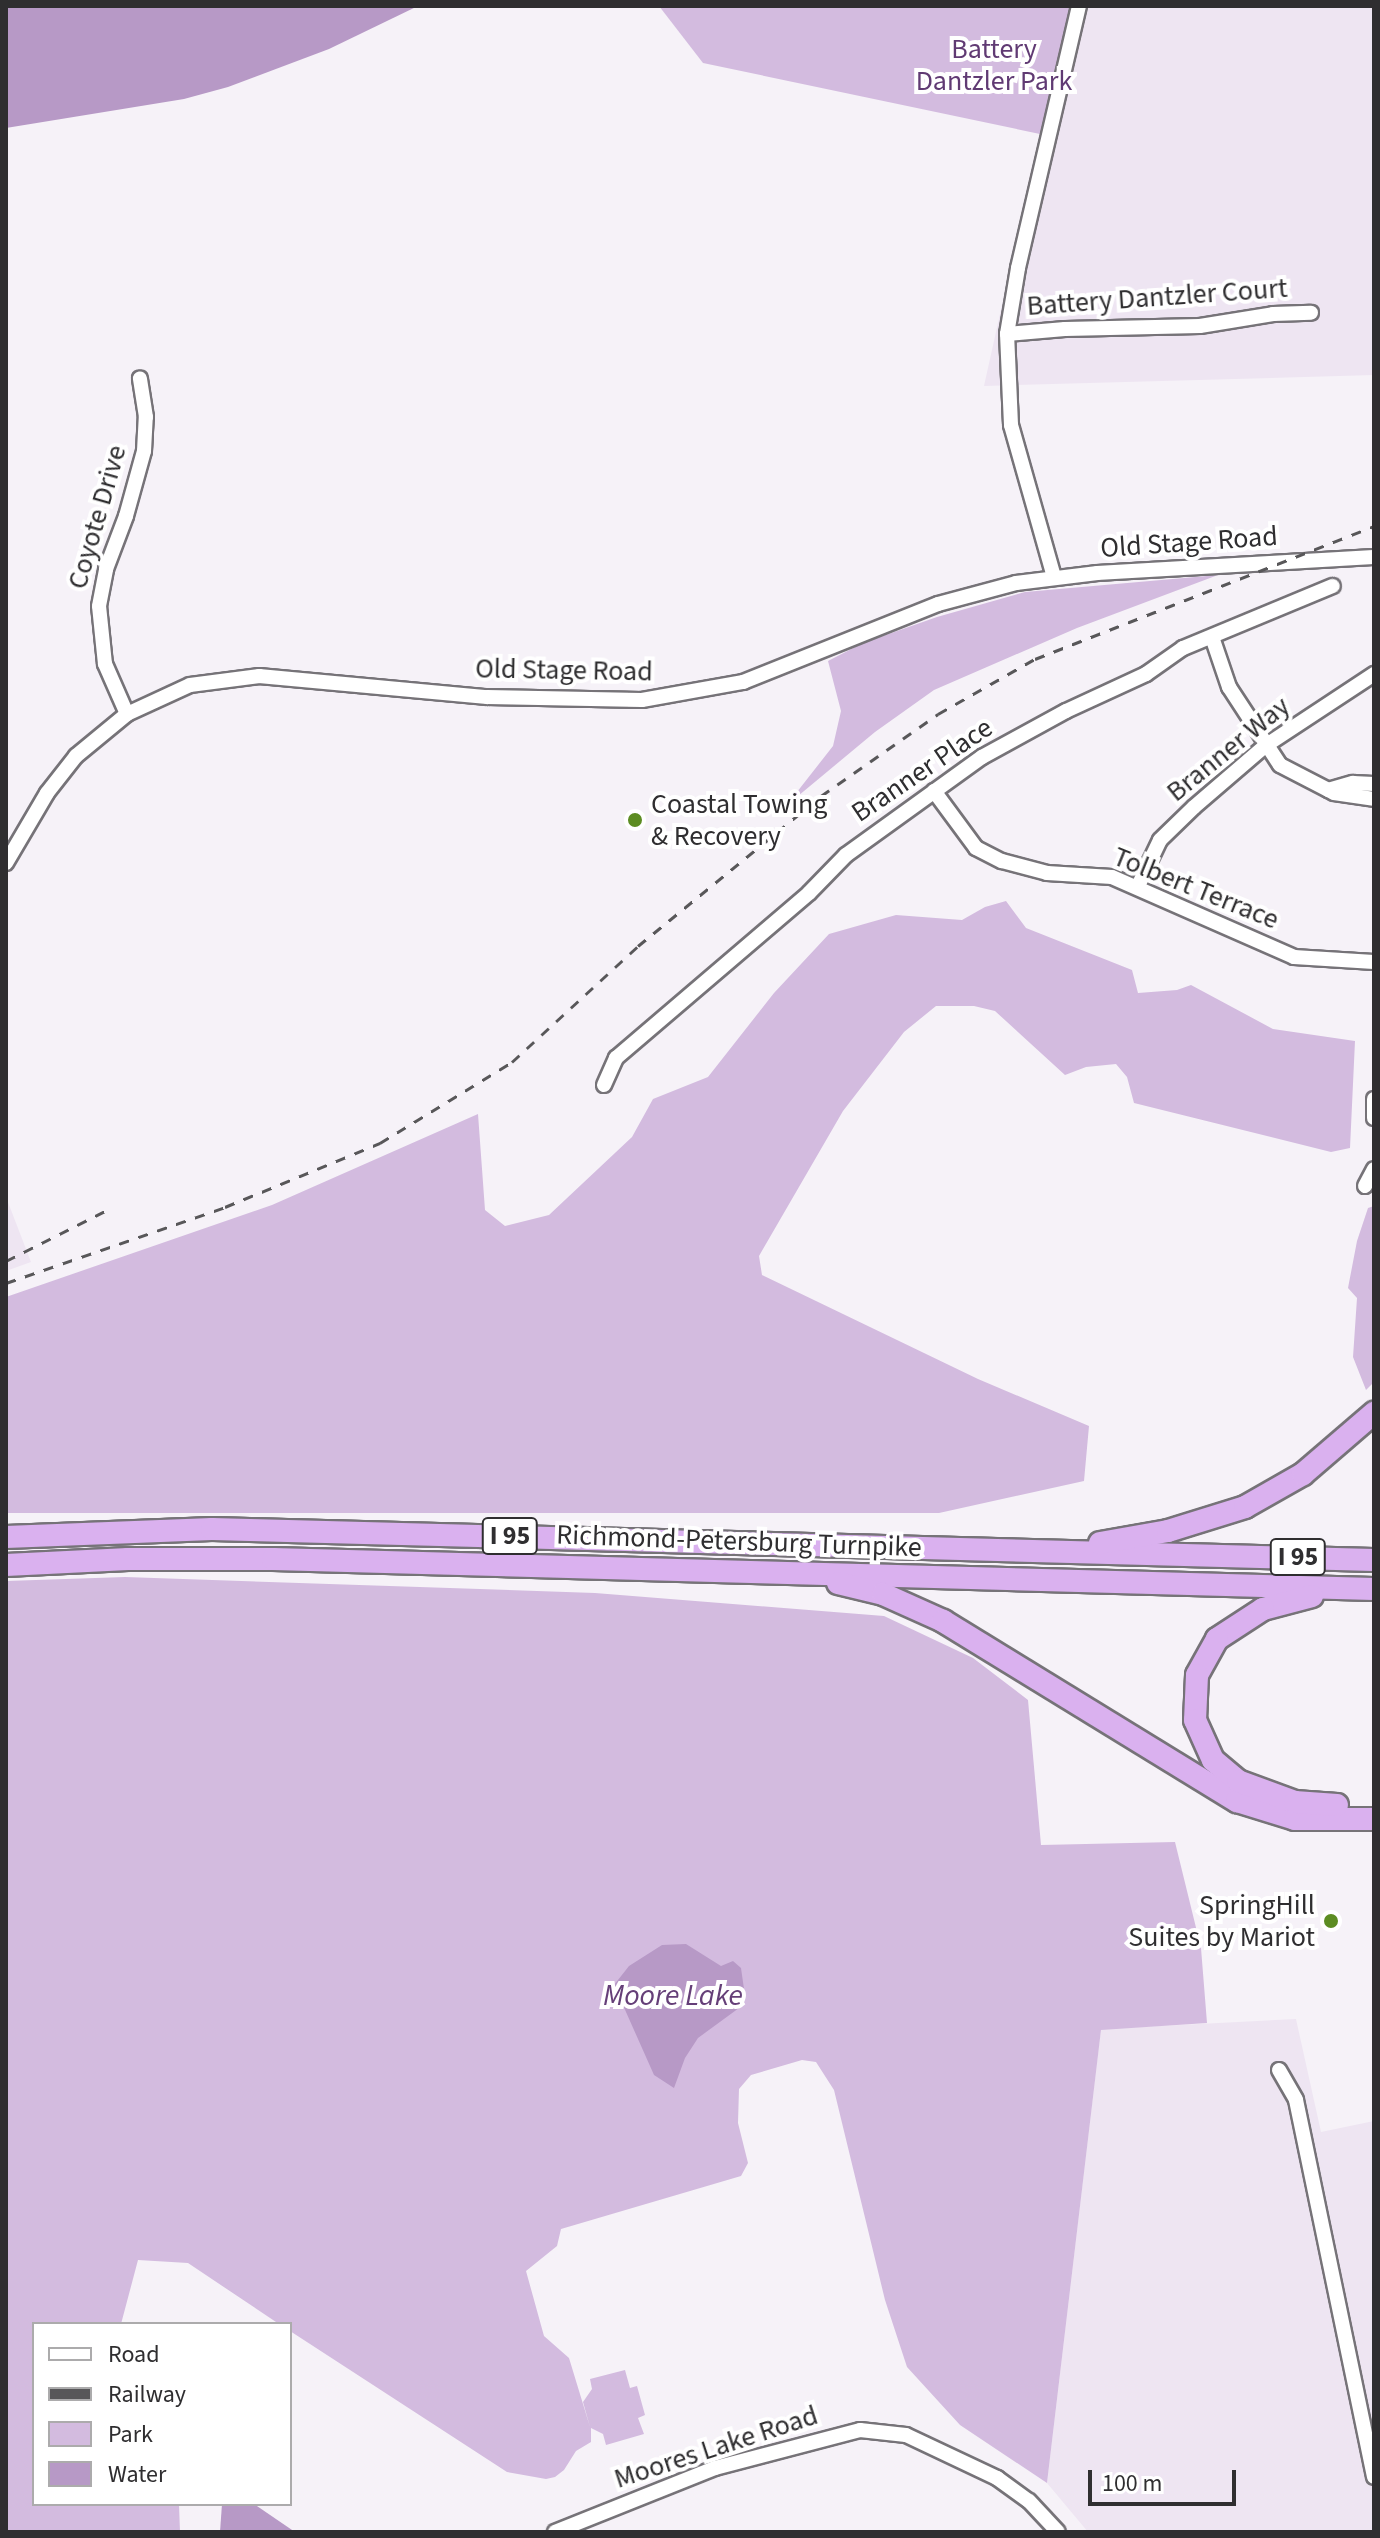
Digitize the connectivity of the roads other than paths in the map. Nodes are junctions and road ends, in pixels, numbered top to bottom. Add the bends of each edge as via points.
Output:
1 (1079, 6) edge
2 (1311, 313) dead end
3 (1007, 334) junction
4 (140, 378) dead end
5 (1374, 557) edge
6 (1054, 577) junction
7 (1333, 586) dead end
8 (1212, 637) junction
9 (1374, 674) edge
10 (127, 714) junction
11 (1265, 746) junction
12 (1374, 784) edge
13 (1328, 790) junction
14 (934, 791) junction
15 (1374, 799) edge
16 (6, 863) edge
17 (1138, 886) junction
18 (1374, 962) edge
19 (604, 1085) dead end
20 (1374, 1099) edge
21 (1374, 1118) edge
22 (1374, 1169) edge
23 (1365, 1186) dead end
24 (1374, 1413) edge
25 (6, 1537) edge
26 (1076, 1551) junction
27 (1374, 1560) edge
28 (6, 1565) edge
29 (794, 1573) junction
30 (1365, 1589) edge
31 (1374, 1804) edge
32 (1374, 1819) edge
33 (1279, 2070) dead end
34 (1374, 2477) edge
35 (555, 2532) edge
36 (1058, 2532) edge

1 - 3 street
2 - 3 street, Battery Dantzler Court via 1200,326
3 - 6 street via 1011,425
4 - 10 street, Coyote Drive via 144,451 99,606 105,664
5 - 6 street, Old Stage Road
6 - 10 street, Old Stage Road via 938,604 743,682 676,697 543,700 259,676 190,685
7 - 8 street, Branner Place
8 - 11 street via 1229,687
8 - 14 street, Branner Place via 982,757
9 - 11 street, Branner Way
10 - 16 street, Old Stage Road via 92,739 60,773
11 - 13 street via 1280,765
11 - 17 street, Branner Way via 1160,840
12 - 13 street
13 - 15 street
14 - 17 street, Tolbert Terrace via 976,848 1002,861 1047,873 1099,873
14 - 19 street, Branner Place via 846,855 809,893 616,1058
17 - 18 street, Tolbert Terrace via 1294,957
20 - 21 street
22 - 23 street
24 - 26 highway via 1303,1474 1245,1507
25 - 26 highway, Richmond-Petersburg Turnpike / I 95 via 212,1529
26 - 27 highway, Richmond-Petersburg Turnpike / I 95
28 - 29 highway, Richmond-Petersburg Turnpike / I 95 via 259,1558
29 - 30 highway, Richmond-Petersburg Turnpike / I 95
29 - 32 highway via 883,1594 934,1616 1248,1806 1295,1819
30 - 31 highway via 1282,1602 1230,1627 1201,1662 1193,1703 1205,1747 1238,1781 1295,1802
33 - 34 street via 1296,2100
35 - 36 street, Moores Lake Road via 706,2471 860,2430 906,2435 997,2478

